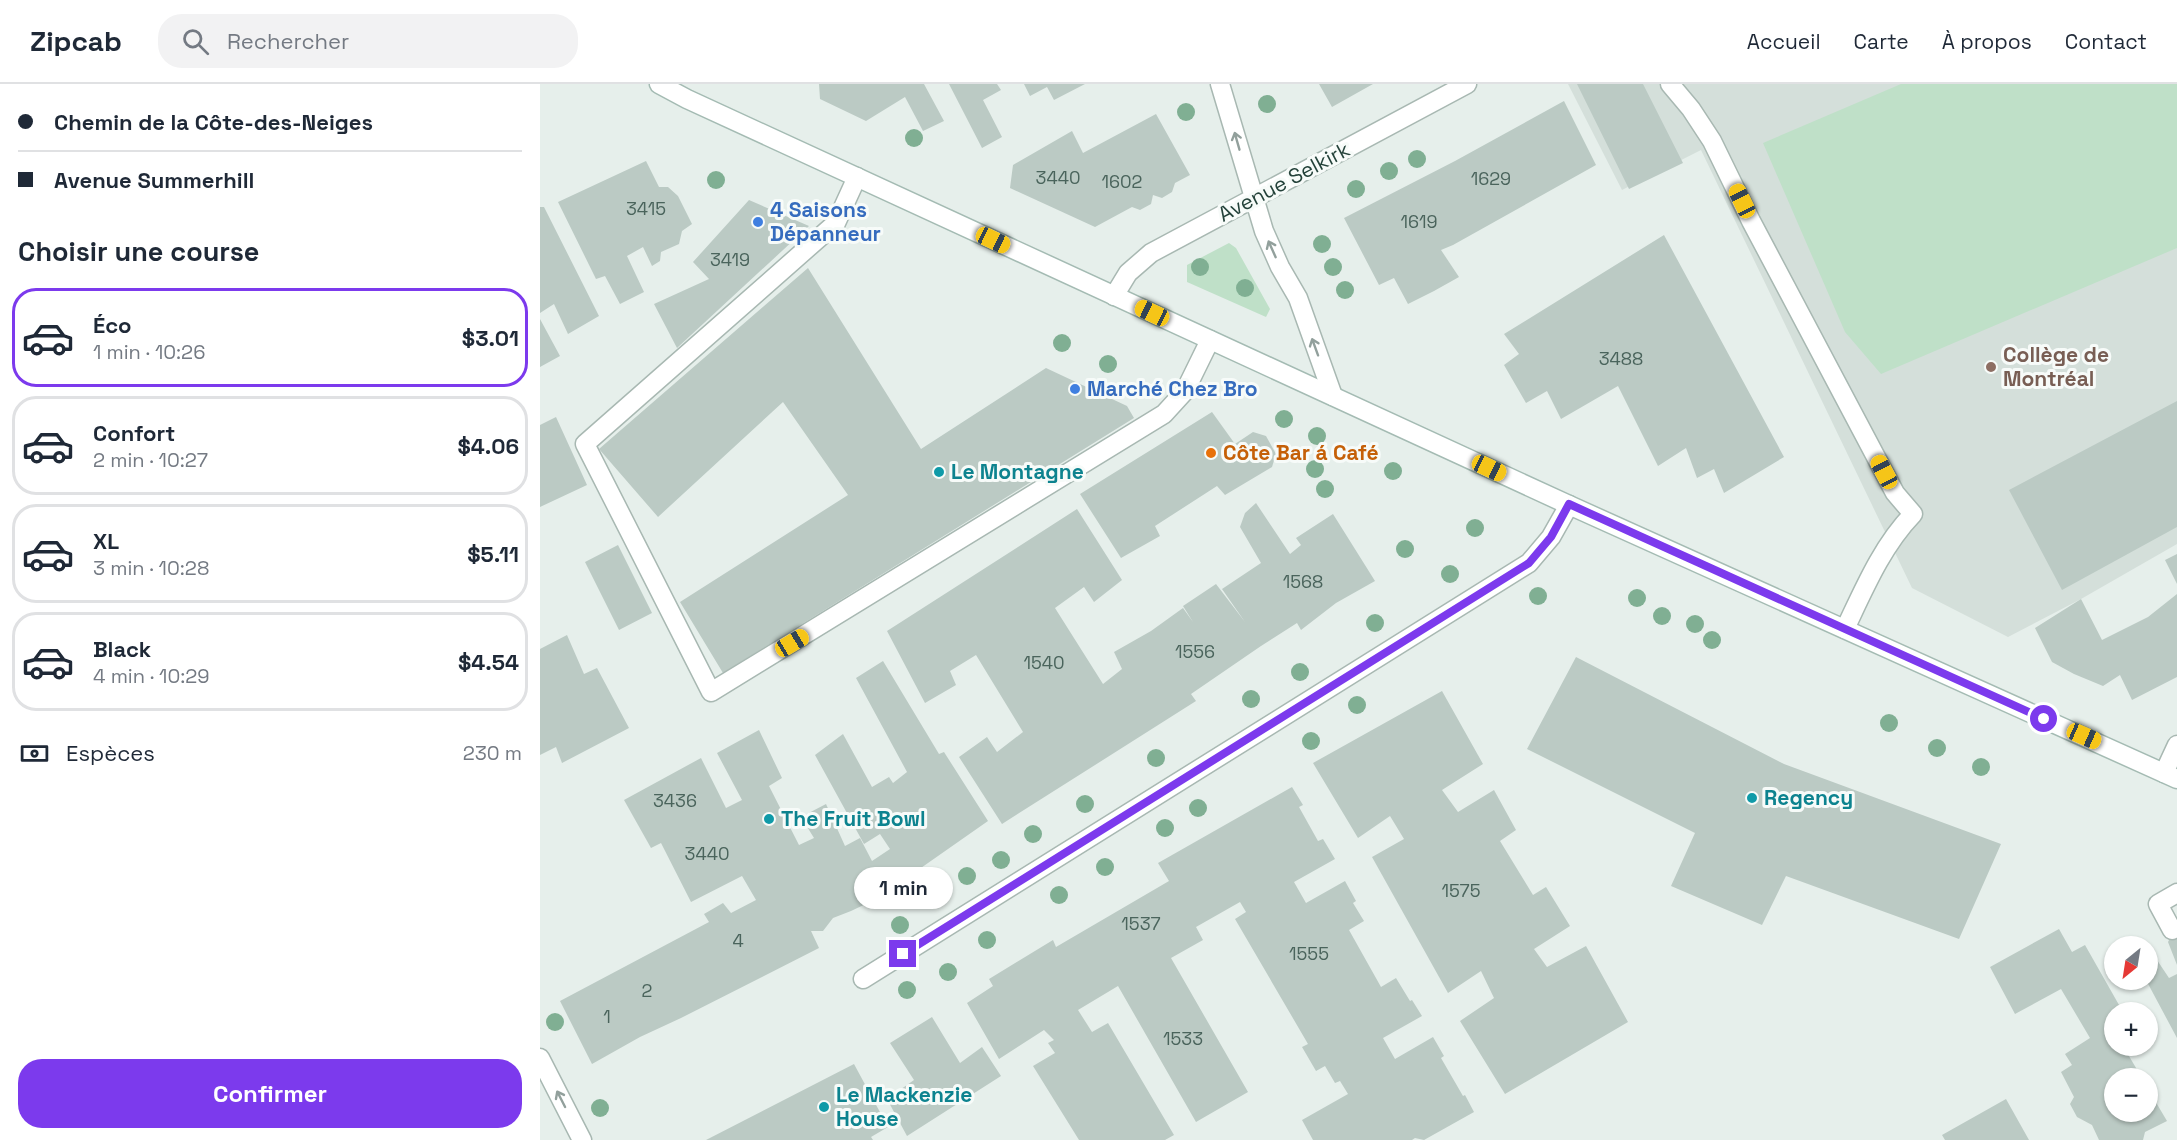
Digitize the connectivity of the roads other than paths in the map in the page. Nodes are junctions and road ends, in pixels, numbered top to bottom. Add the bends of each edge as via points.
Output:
1 (658, 84) edge
2 (1220, 84) edge
3 (1467, 84) edge
4 (1670, 84) edge
5 (857, 177) junction
6 (1253, 198) junction
7 (1114, 296) junction
8 (1210, 340) junction
9 (1333, 396) junction
10 (1569, 504) junction
11 (1845, 629) junction
12 (2177, 745) edge
13 (2170, 776) edge
14 (2177, 893) edge
15 (2172, 930) dead end
16 (864, 979) dead end
17 (540, 1058) edge
18 (582, 1140) edge

1 - 5 street
6 -> 2 street
3 - 6 street, Avenue Selkirk
4 - 11 street via 1713,141 1895,493 1913,514 1892,538
5 - 7 street
5 - 8 street via 836,223 585,444 711,692 1154,421 1180,399
6 - 7 street, Avenue Selkirk via 1143,259 1128,273
9 -> 6 street via 1298,298 1272,250
7 - 8 street
8 - 9 street
9 - 10 street
10 - 11 street
10 - 16 street via 1551,537 1529,563
11 - 13 street
12 - 13 street
14 - 15 street via 2158,904
18 -> 17 street

